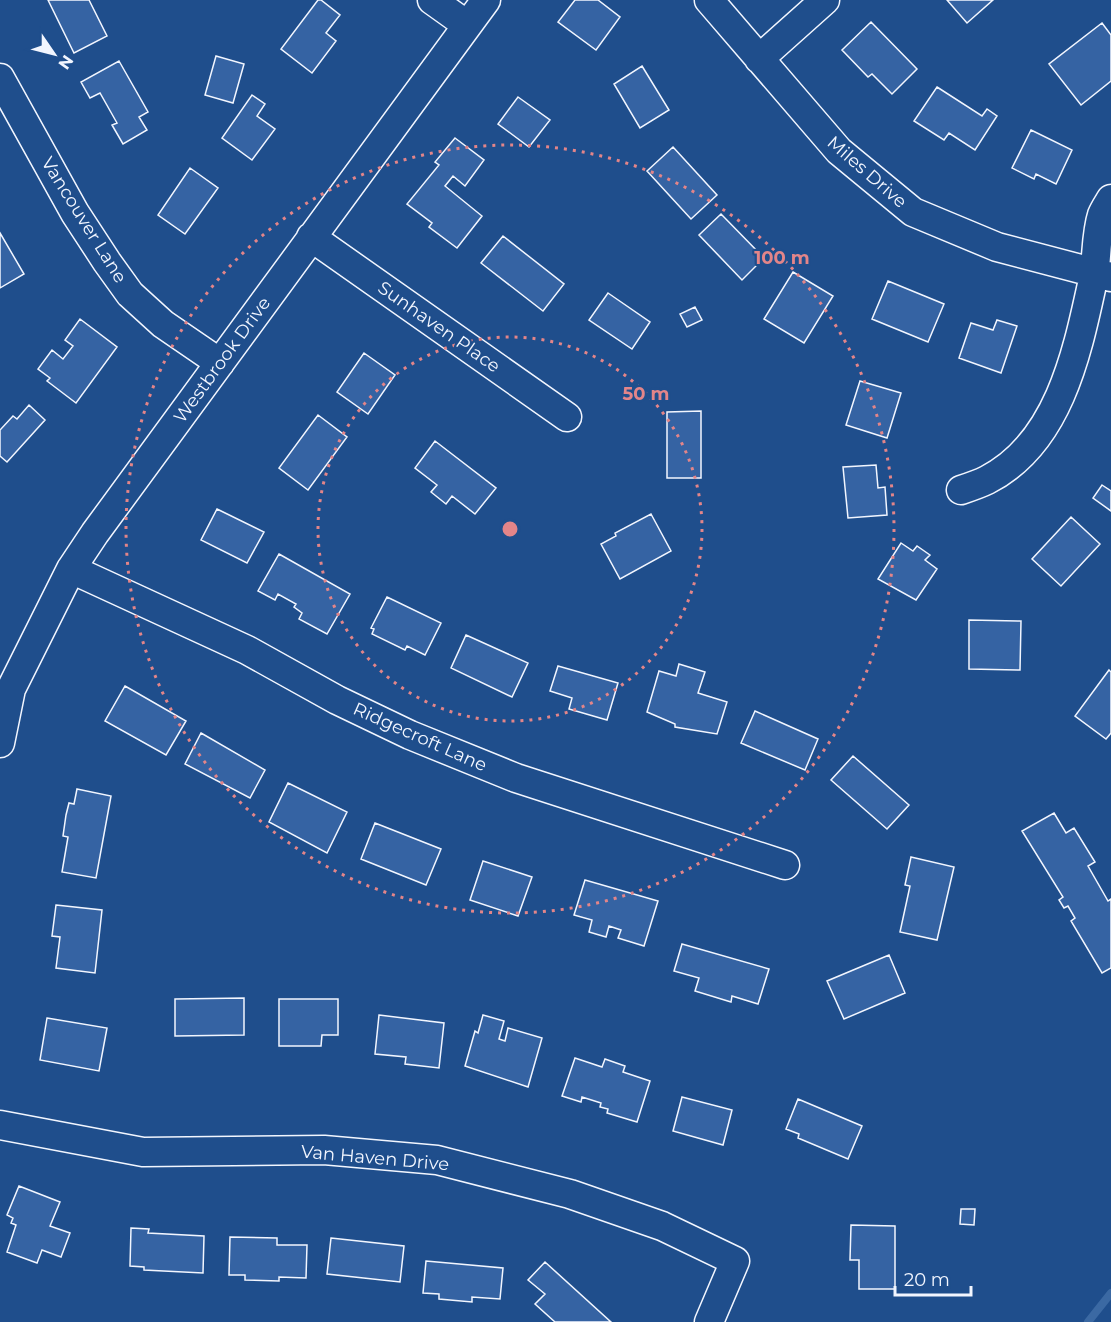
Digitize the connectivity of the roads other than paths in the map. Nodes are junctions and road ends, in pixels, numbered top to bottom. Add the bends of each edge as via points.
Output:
1 (432, 0) edge
2 (486, 0) edge
3 (709, 0) edge
4 (825, 0) edge
5 (467, 25) junction
6 (759, 59) junction
7 (0, 78) edge
8 (1111, 199) edge
9 (311, 237) junction
10 (1102, 275) edge
11 (220, 363) junction
12 (567, 417) dead end
13 (961, 490) dead end
14 (71, 569) junction
15 (5, 688) edge
16 (0, 743) edge
17 (785, 865) dead end
18 (0, 1125) edge
19 (709, 1322) edge

1 - 5 street
2 - 5 street, Westbrook Drive
3 - 6 street, Miles Drive
4 - 6 street
5 - 9 street, Westbrook Drive
6 - 10 street, Miles Drive via 839,151 913,212 997,247
7 - 11 street, Vancouver Lane via 75,213 130,294 163,324
8 - 10 street via 1102,216
9 - 11 street, Westbrook Drive
9 - 12 street, Sunhaven Place
10 - 13 street via 1058,403 1039,433 1016,460 987,480
11 - 14 street, Westbrook Drive
14 - 15 street, Westbrook Drive
14 - 17 street, Ridgecroft Lane via 247,650 410,735 516,777
15 - 16 street, Westbrook Drive
18 - 19 street, Van Haven Drive via 143,1152 324,1150 437,1160 581,1197 662,1226 735,1261

